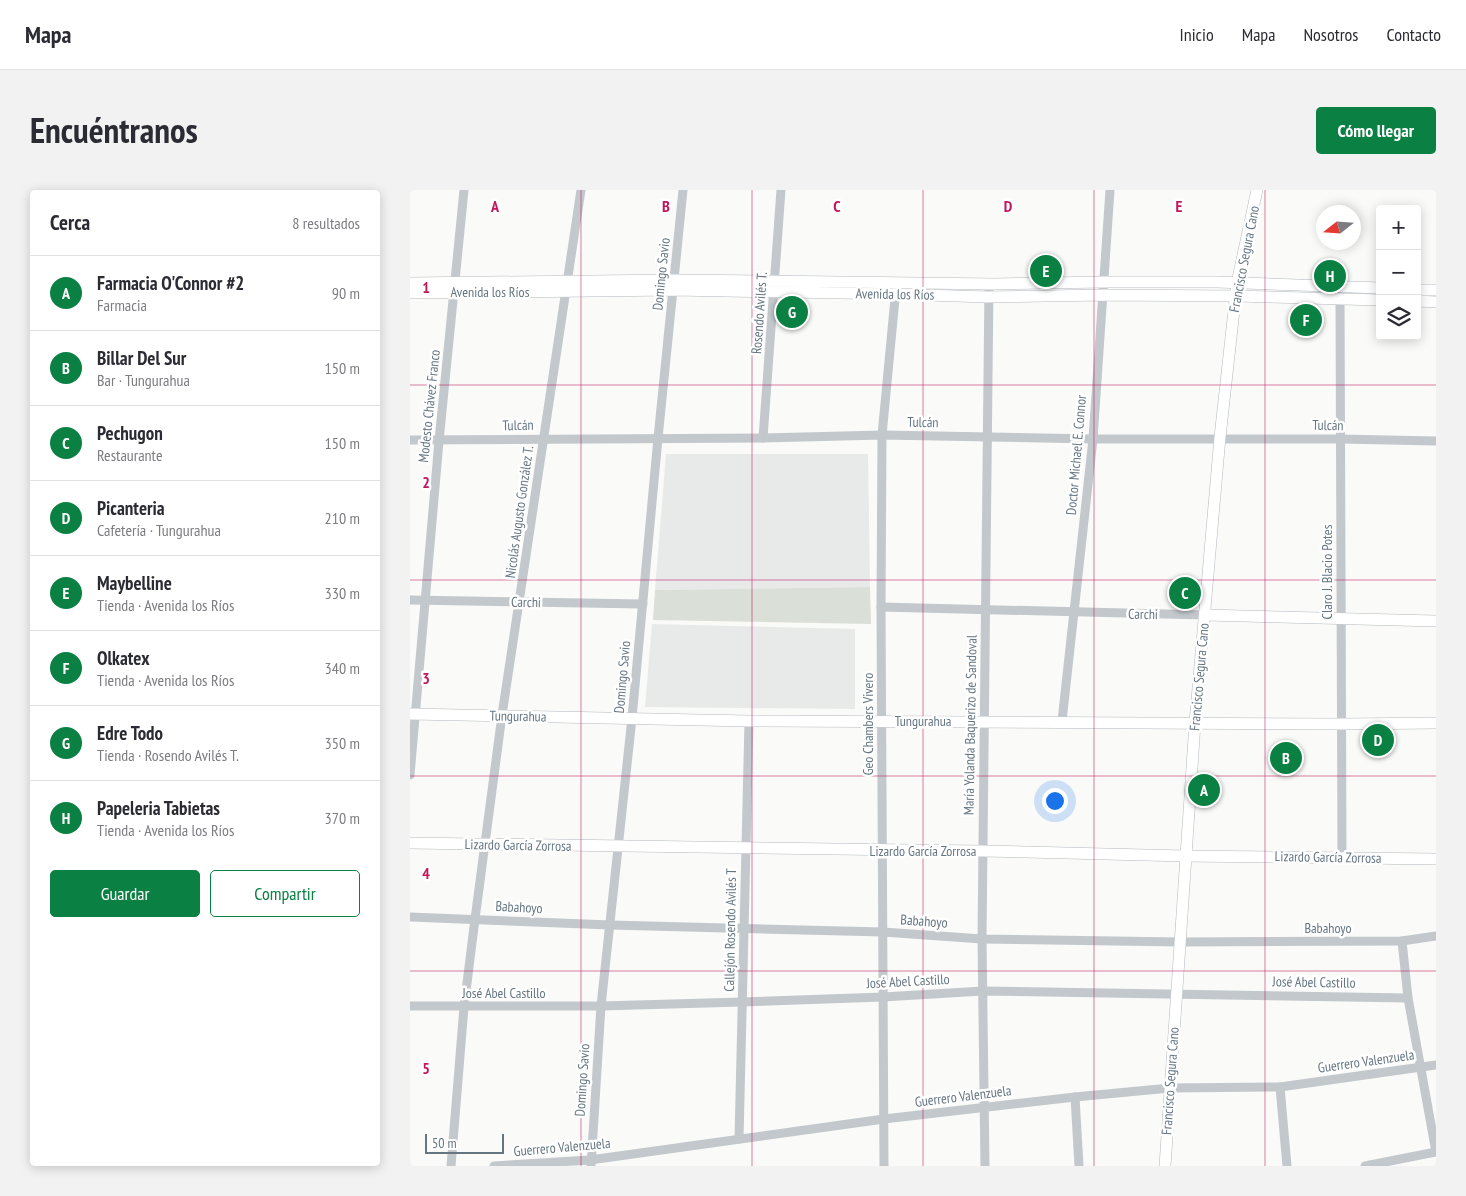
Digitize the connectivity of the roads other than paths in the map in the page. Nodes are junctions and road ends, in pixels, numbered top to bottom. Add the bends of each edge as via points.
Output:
1 (464, 190) edge
2 (581, 190) edge
3 (683, 190) edge
4 (781, 190) edge
5 (1110, 190) edge
6 (1258, 190) edge
7 (1104, 282) junction
8 (1237, 282) junction
9 (410, 283) edge
10 (989, 284) junction
11 (674, 285) junction
12 (566, 287) junction
13 (775, 287) junction
14 (1340, 287) junction
15 (455, 288) junction
16 (896, 288) junction
17 (1376, 288) edge
18 (1421, 290) edge
19 (1436, 290) edge
20 (410, 293) edge
21 (1103, 294) junction
22 (1236, 296) junction
23 (988, 297) junction
24 (1340, 299) junction
25 (1376, 300) edge
26 (1421, 301) edge
27 (1436, 302) edge
28 (882, 435) junction
29 (987, 436) junction
30 (658, 438) junction
31 (763, 438) junction
32 (1220, 438) junction
33 (543, 439) junction
34 (1093, 439) junction
35 (1340, 439) junction
36 (410, 440) edge
37 (439, 441) junction
38 (1436, 441) edge
39 (410, 600) edge
40 (426, 600) junction
41 (520, 602) junction
42 (643, 604) junction
43 (881, 606) junction
44 (985, 609) junction
45 (1074, 612) junction
46 (1205, 615) junction
47 (1341, 618) junction
48 (1436, 621) edge
49 (412, 714) edge
50 (502, 715) junction
51 (632, 718) junction
52 (749, 721) junction
53 (882, 721) junction
54 (984, 722) junction
55 (1062, 722) junction
56 (1194, 723) junction
57 (1436, 723) edge
58 (1342, 724) junction
59 (410, 775) edge
60 (410, 843) edge
61 (486, 844) junction
62 (617, 847) junction
63 (746, 849) junction
64 (882, 851) junction
65 (983, 851) junction
66 (1186, 856) junction
67 (1342, 857) junction
68 (1436, 858) edge
69 (410, 917) edge
70 (475, 919) junction
71 (610, 925) junction
72 (744, 928) junction
73 (883, 932) junction
74 (1436, 936) edge
75 (982, 939) junction
76 (1402, 941) junction
77 (1180, 942) junction
78 (982, 990) junction
79 (1176, 993) junction
80 (883, 997) junction
81 (1408, 998) junction
82 (742, 1002) junction
83 (410, 1006) edge
84 (464, 1006) junction
85 (601, 1006) junction
86 (1436, 1065) edge
87 (1420, 1068) junction
88 (1280, 1087) junction
89 (1170, 1088) junction
90 (1075, 1097) junction
91 (984, 1107) junction
92 (884, 1119) junction
93 (739, 1139) junction
94 (1436, 1152) edge
95 (591, 1163) edge
96 (451, 1166) edge
97 (494, 1166) edge
98 (884, 1166) edge
99 (985, 1166) edge
100 (1079, 1166) edge
101 (1165, 1166) edge
102 (1287, 1166) edge
103 (1365, 1166) edge

1 - 15 street, Modesto Chávez Franco
2 - 12 street, Nicolás Augusto González T.
3 - 11 street, Domingo Savio
4 - 13 street, Rosendo Avilés T.
5 - 7 street, Doctor Michael E. Connor
6 - 8 main road, Francisco Segura Cano
7 - 8 main road, Avenida los Ríos
7 - 10 main road, Avenida los Ríos
7 - 21 street, Doctor Michael E. Connor
8 - 14 main road, Avenida los Ríos
8 - 22 main road, Francisco Segura Cano
9 - 15 main road, Avenida los Ríos
10 - 16 main road, Avenida los Ríos
10 - 23 street, María Yolanda Baquerizo de Sandoval
11 - 12 main road, Avenida los Ríos
11 - 13 main road, Avenida los Ríos
11 - 30 street, Domingo Savio
12 - 15 main road, Avenida los Ríos
12 - 33 street, Nicolás Augusto González T.
13 - 16 main road, Avenida los Ríos
13 - 31 street, Rosendo Avilés T.
14 - 17 main road, Avenida los Ríos
14 - 24 street, Claro J. Blacio Potes
15 - 20 main road, Avenida los Ríos
15 - 37 street, Modesto Chávez Franco
16 - 23 main road, Avenida los Ríos
16 - 28 street, Geo Chambers Vivero
18 - 19 main road
21 - 22 main road, Avenida los Ríos
21 - 23 main road, Avenida los Ríos
21 - 34 street, Doctor Michael E. Connor
22 - 24 main road, Avenida los Ríos
22 - 32 main road, Francisco Segura Cano
23 - 29 street, María Yolanda Baquerizo de Sandoval
24 - 25 main road, Avenida los Ríos
24 - 35 street, Claro J. Blacio Potes
26 - 27 main road
28 - 29 street, Tulcán
28 - 31 street, Tulcán
28 - 43 street, Geo Chambers Vivero
29 - 34 street, Tulcán
29 - 44 street, María Yolanda Baquerizo de Sandoval
30 - 31 street, Tulcán
30 - 33 street, Tulcán
30 - 42 street, Domingo Savio
32 - 34 street, Tulcán
32 - 35 street, Tulcán
32 - 46 main road, Francisco Segura Cano
33 - 37 street, Tulcán
33 - 41 street, Nicolás Augusto González T.
34 - 45 street, Doctor Michael E. Connor
35 - 38 street, Tulcán
35 - 47 street, Claro J. Blacio Potes
36 - 37 street, Tulcán
37 - 40 street, Modesto Chávez Franco
39 - 40 street, Carchi
40 - 41 street, Carchi
40 - 49 street, Modesto Chávez Franco
41 - 42 street, Carchi
41 - 50 street, Nicolás Augusto González T.
42 - 51 street, Domingo Savio
43 - 44 street, Carchi
43 - 53 street, Geo Chambers Vivero
44 - 45 street, Carchi
44 - 54 street, María Yolanda Baquerizo de Sandoval
45 - 46 street, Carchi
45 - 55 street, Doctor Michael E. Connor
46 - 47 main road, Carchi
46 - 56 main road, Francisco Segura Cano
47 - 48 main road, Carchi
47 - 58 street, Claro J. Blacio Potes
49 - 50 main road, Tungurahua
49 - 59 street, Modesto Chávez Franco
50 - 51 main road, Tungurahua
50 - 61 street, Nicolás Augusto González T.
51 - 52 main road, Tungurahua
51 - 62 street, Domingo Savio
52 - 53 main road, Tungurahua
52 - 63 street, Callejón Rosendo Avilés T
53 - 54 main road, Tungurahua
53 - 64 street, Geo Chambers Vivero
54 - 55 main road, Tungurahua
54 - 65 street, María Yolanda Baquerizo de Sandoval
55 - 56 main road, Tungurahua
56 - 58 main road, Tungurahua
56 - 66 main road, Francisco Segura Cano
57 - 58 main road, Tungurahua
58 - 67 street, Claro J. Blacio Potes
60 - 61 main road, Lizardo García Zorrosa
61 - 62 main road, Lizardo García Zorrosa
61 - 70 street, Nicolás Augusto González T.
62 - 63 main road, Lizardo García Zorrosa
62 - 71 street, Domingo Savio
63 - 64 main road, Lizardo García Zorrosa
63 - 72 street, Callejón Rosendo Avilés T
64 - 65 main road, Lizardo García Zorrosa
64 - 73 street, Geo Chambers Vivero
65 - 66 main road, Lizardo García Zorrosa
65 - 75 street, María Yolanda Baquerizo de Sandoval
66 - 67 main road, Lizardo García Zorrosa
66 - 77 main road, Francisco Segura Cano
67 - 68 main road, Lizardo García Zorrosa
69 - 70 street, Babahoyo
70 - 71 street, Babahoyo
70 - 84 street, Nicolás Augusto González T.
71 - 72 street, Babahoyo
71 - 85 street, Domingo Savio
72 - 73 street, Babahoyo
72 - 82 street, Callejón Rosendo Avilés T
73 - 75 street, Babahoyo
73 - 80 street, Geo Chambers Vivero
74 - 76 street, Babahoyo
75 - 77 street, Babahoyo
75 - 78 street, María Yolanda Baquerizo de Sandoval
76 - 77 street, Babahoyo
76 - 81 street
77 - 79 main road, Francisco Segura Cano
78 - 79 street, José Abel Castillo
78 - 80 street, José Abel Castillo
78 - 91 street, María Yolanda Baquerizo de Sandoval
79 - 81 street, José Abel Castillo
79 - 89 main road, Francisco Segura Cano
80 - 82 street, José Abel Castillo
80 - 92 street, Geo Chambers Vivero
81 - 87 street
82 - 85 street, José Abel Castillo
82 - 93 street, Callejón Rosendo Avilés T
83 - 84 street, José Abel Castillo
84 - 85 street, José Abel Castillo
84 - 96 street, Nicolás Augusto González T.
85 - 95 street, Domingo Savio
86 - 87 street, Guerrero Valenzuela
87 - 88 street, Guerrero Valenzuela
87 - 94 street
88 - 89 street, Guerrero Valenzuela
88 - 102 street
89 - 90 street, Guerrero Valenzuela
89 - 101 main road, Francisco Segura Cano
90 - 91 street, Guerrero Valenzuela
90 - 100 street
91 - 92 street, Guerrero Valenzuela
91 - 99 street, María Yolanda Baquerizo de Sandoval
92 - 93 street, Guerrero Valenzuela
92 - 98 street, Geo Chambers Vivero
93 - 95 street, Guerrero Valenzuela
94 - 103 street
95 - 97 street, Guerrero Valenzuela

